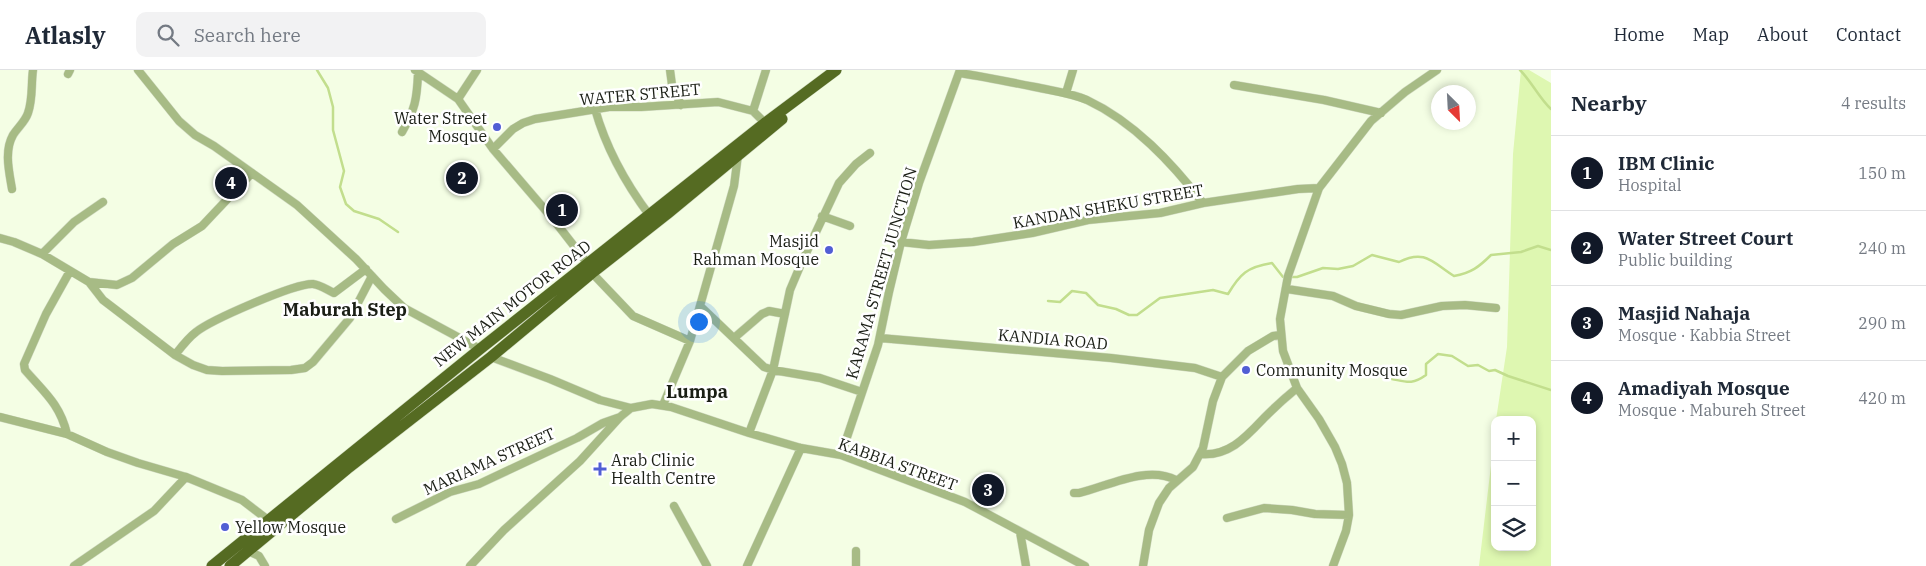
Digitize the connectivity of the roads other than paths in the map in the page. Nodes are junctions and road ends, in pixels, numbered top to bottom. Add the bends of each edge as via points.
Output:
1 (33, 70) edge
2 (138, 70) edge
3 (477, 70) edge
4 (670, 70) edge
5 (766, 70) edge
6 (836, 70) edge
7 (848, 70) edge
8 (1073, 70) edge
9 (1437, 70) edge
10 (416, 71) edge
11 (960, 71) edge
12 (1234, 85) dead end
13 (1066, 93) junction
14 (458, 99) junction
15 (681, 105) junction
16 (595, 109) junction
17 (752, 111) junction
18 (1381, 113) junction
19 (765, 123) junction
20 (402, 132) dead end
21 (493, 149) junction
22 (870, 153) dead end
23 (738, 155) junction
24 (252, 173) junction
25 (1318, 188) junction
26 (12, 189) dead end
27 (104, 202) dead end
28 (1203, 203) junction
29 (650, 216) junction
30 (822, 216) junction
31 (850, 226) dead end
32 (0, 238) edge
33 (901, 242) junction
34 (42, 254) junction
35 (590, 268) junction
36 (366, 269) junction
37 (70, 271) junction
38 (372, 276) junction
39 (89, 282) junction
40 (1287, 290) junction
41 (700, 306) junction
42 (1496, 308) dead end
43 (785, 314) junction
44 (1281, 335) junction
45 (734, 338) junction
46 (880, 338) junction
47 (690, 342) junction
48 (480, 349) junction
49 (175, 354) junction
50 (491, 357) junction
51 (773, 370) junction
52 (1222, 377) junction
53 (1297, 388) junction
54 (862, 392) junction
55 (663, 405) junction
56 (631, 408) junction
57 (0, 417) edge
58 (620, 417) junction
59 (749, 433) junction
60 (67, 434) junction
61 (801, 448) junction
62 (1200, 454) junction
63 (841, 455) junction
64 (186, 477) junction
65 (1176, 480) junction
66 (1074, 493) dead end
67 (674, 506) dead end
68 (1349, 515) junction
69 (1227, 518) dead end
70 (396, 519) dead end
71 (273, 524) junction
72 (1020, 532) junction
73 (248, 551) junction
74 (856, 551) dead end
75 (74, 566) edge
76 (212, 566) edge
77 (230, 566) edge
78 (265, 566) edge
79 (470, 566) edge
80 (707, 566) edge
81 (747, 566) edge
82 (856, 566) edge
83 (1026, 566) edge
84 (1085, 566) edge
85 (1143, 566) edge
86 (1333, 566) edge

1 - 26 street via 28,112 14,134 7,159
2 - 24 street via 179,121
3 - 14 street
4 - 15 street via 672,85
5 - 17 street
6 - 19 highway, NEW MAIN MOTOR ROAD
7 - 23 highway, NEW MAIN MOTOR ROAD
8 - 13 street
9 - 18 street
10 - 14 street
10 - 20 street via 416,102
11 - 13 street
11 - 33 street, KARAMA STREET JUNCTION
12 - 18 street
13 - 28 street via 1111,113 1135,131 1184,178
14 - 21 street
15 - 16 street, WATER STREET
15 - 17 street, WATER STREET via 718,102
16 - 21 street, WATER STREET via 523,123
16 - 29 street via 614,160
17 - 19 street, WATER STREET
18 - 25 street
19 - 29 highway, NEW MAIN MOTOR ROAD
21 - 35 street
22 - 30 street via 838,183
23 - 35 highway, NEW MAIN MOTOR ROAD via 667,214
23 - 41 street via 734,186
24 - 36 street via 297,205
24 - 39 street via 202,226 161,253 125,283
25 - 28 street, KANDAN SHEKU STREET
25 - 40 street via 1288,276
27 - 34 street via 74,222
28 - 33 street, KANDAN SHEKU STREET via 1160,213 1088,220 974,242 929,245
29 - 35 highway, NEW MAIN MOTOR ROAD
30 - 31 street
30 - 43 street via 790,290
32 - 34 street
33 - 46 street, KARAMA STREET JUNCTION
34 - 37 street
35 - 47 street via 633,316
35 - 48 highway, NEW MAIN MOTOR ROAD
35 - 50 highway, NEW MAIN MOTOR ROAD
36 - 38 street
36 - 49 street via 334,293 317,285 302,286 207,324
37 - 39 street
37 - 60 street via 24,364 25,370 61,413
38 - 48 street via 404,308
38 - 49 street via 350,318 305,368 222,371 193,365
39 - 49 street via 103,300
40 - 42 street via 1333,296 1389,314 1401,315 1442,306
40 - 44 street via 1280,320
41 - 45 street
41 - 47 street
43 - 45 street via 769,311 762,314
43 - 51 street
44 - 52 street via 1273,336 1248,351
44 - 53 street via 1283,351
45 - 51 street via 764,367
46 - 52 street, KANDIA ROAD via 1110,358 1195,368
46 - 54 street, KARAMA STREET JUNCTION
47 - 55 street
48 - 71 highway, NEW MAIN MOTOR ROAD
50 - 56 street via 600,400
50 - 71 highway, NEW MAIN MOTOR ROAD
51 - 54 street via 820,378
51 - 59 street
52 - 62 street
53 - 62 street via 1231,448 1212,455
53 - 68 street via 1319,419 1342,464
54 - 63 street, KARAMA STREET JUNCTION
55 - 56 street
55 - 59 street, KABBIA STREET
56 - 58 street
57 - 60 street
58 - 70 street, MARIAMA STREET via 479,484 450,492
58 - 79 street via 580,461 504,530
59 - 61 street, KABBIA STREET
60 - 64 street via 130,460
61 - 63 street, KABBIA STREET
61 - 81 street
62 - 65 street via 1193,468
63 - 72 street, KABBIA STREET via 965,502
64 - 71 street via 242,500
64 - 75 street via 154,512
65 - 66 street via 1168,476 1141,476
65 - 85 street via 1159,503 1149,530
67 - 80 street
68 - 69 street via 1264,508
68 - 86 street
71 - 73 highway, NEW MAIN MOTOR ROAD
71 - 76 highway, NEW MAIN MOTOR ROAD
72 - 83 street
72 - 84 street, KABBIA STREET
73 - 77 highway, NEW MAIN MOTOR ROAD
73 - 78 street via 259,556
74 - 82 street

